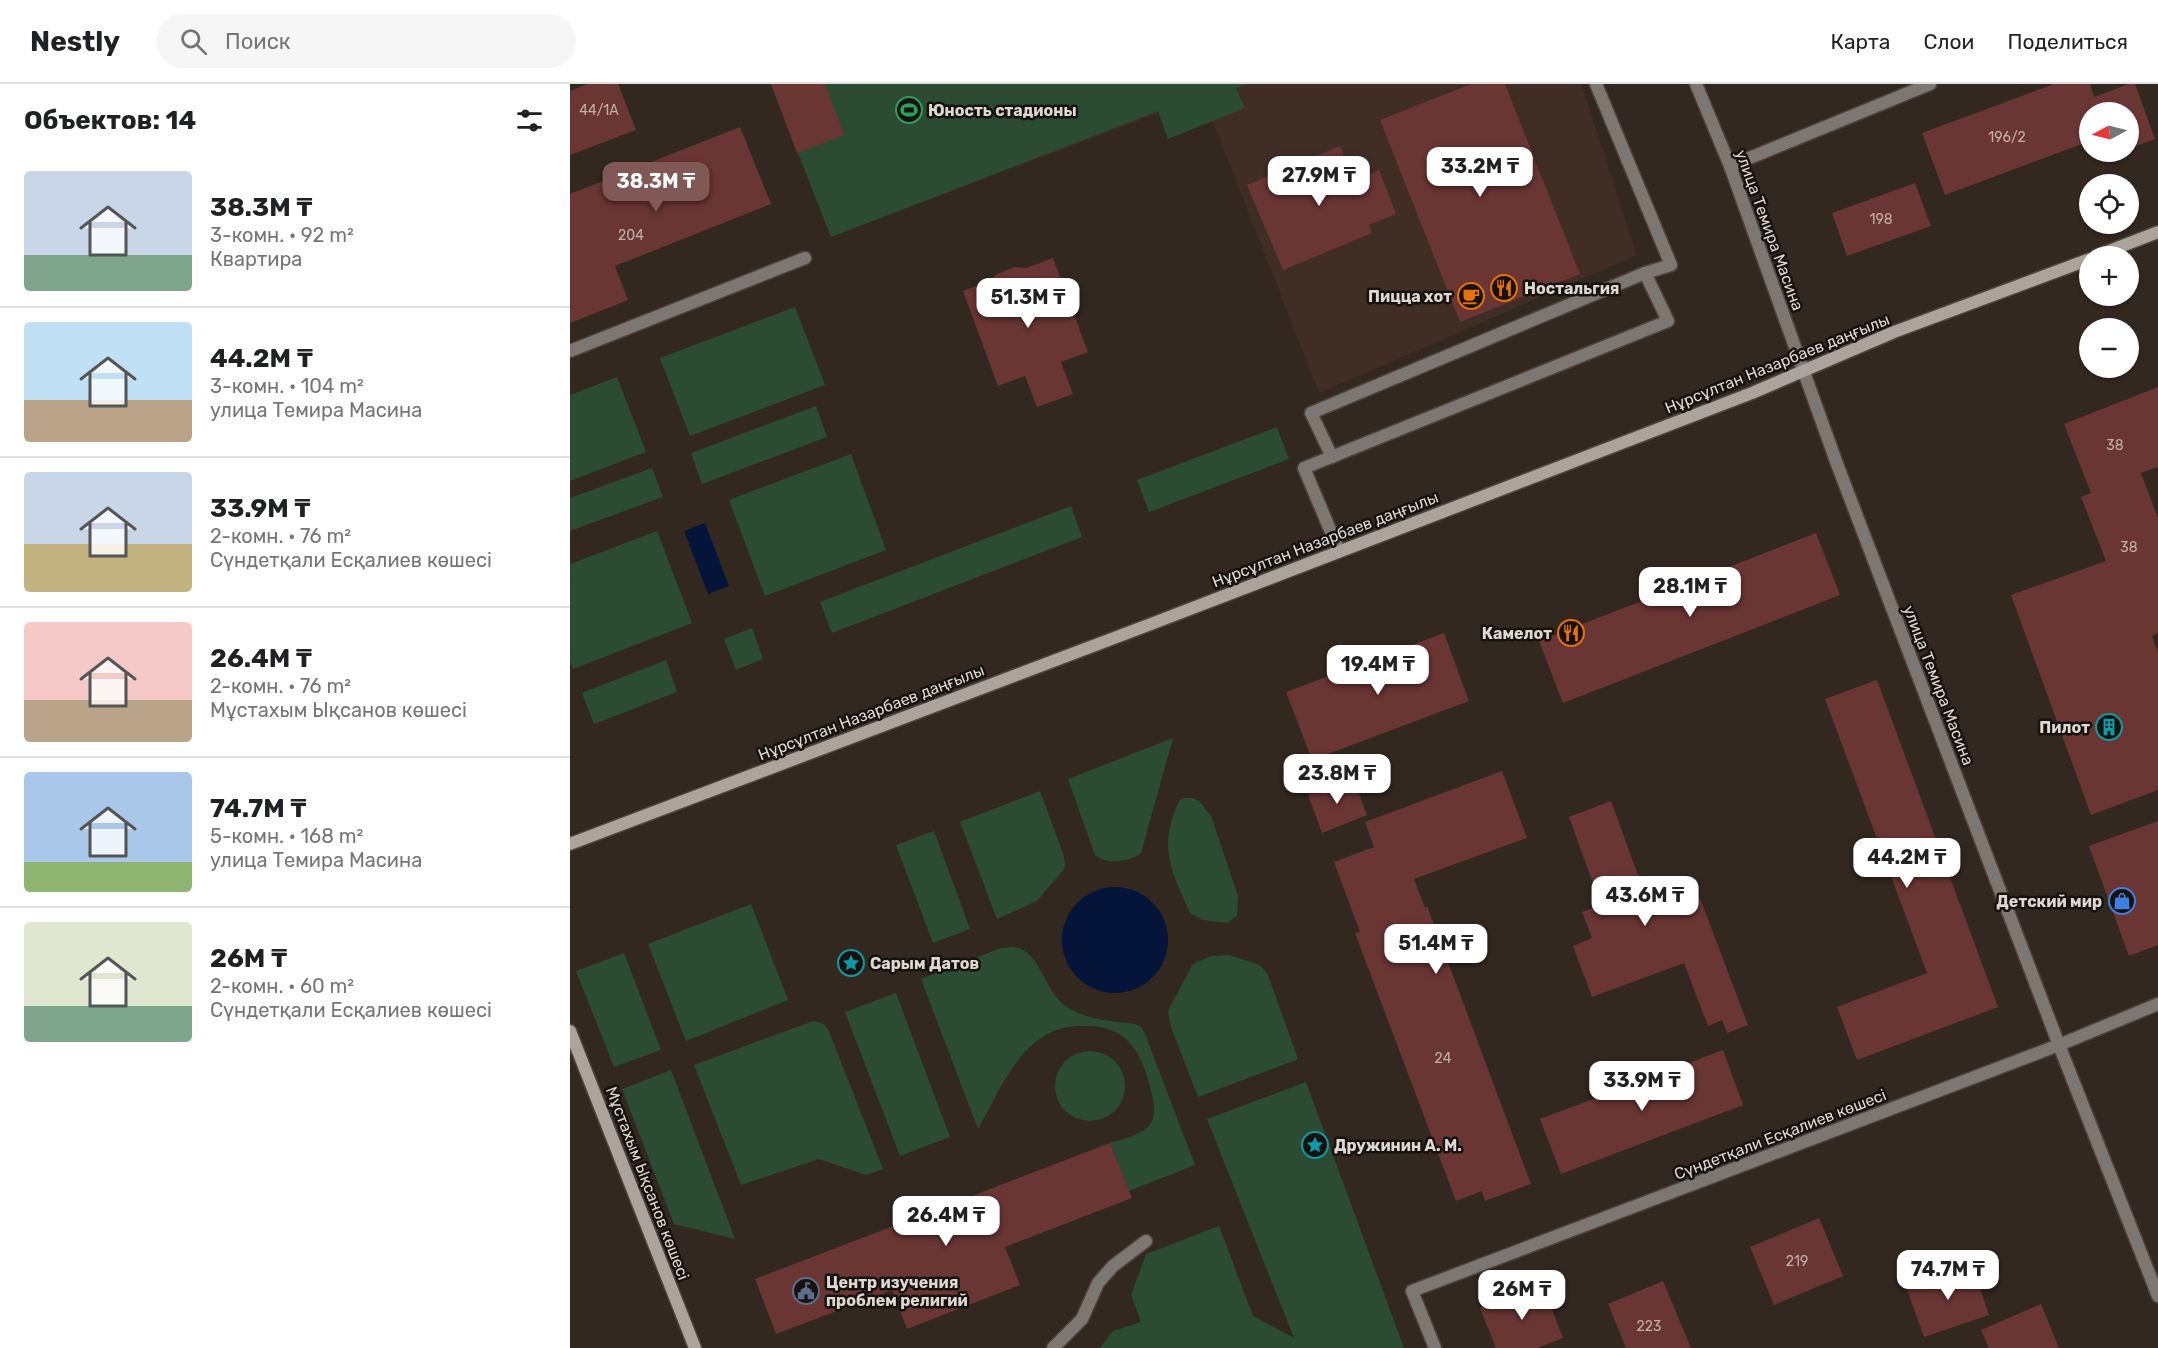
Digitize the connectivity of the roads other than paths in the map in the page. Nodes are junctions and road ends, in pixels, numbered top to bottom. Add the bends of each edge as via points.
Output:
1 (1596, 84) edge
2 (1696, 84) edge
3 (1930, 84) edge
4 (1730, 166) junction
5 (2158, 232) edge
6 (2122, 246) edge
7 (805, 258) dead end
8 (2079, 263) edge
9 (1645, 273) junction
10 (570, 351) edge
11 (1803, 370) junction
12 (1332, 457) junction
13 (1339, 551) junction
14 (570, 844) edge
15 (2158, 1004) edge
16 (570, 1031) edge
17 (2059, 1045) junction
18 (1146, 1241) dead end
19 (2158, 1296) edge
20 (695, 1348) edge
21 (1053, 1348) edge
22 (1435, 1348) edge

1 - 9 street via 1671,265
2 - 4 street, улица Темира Масина
3 - 4 street
4 - 11 street, улица Темира Масина
5 - 6 main road
7 - 10 street
8 - 11 main road, Нұрсұлтан Назарбаев даңғылы
9 - 12 street via 1311,413
9 - 12 street via 1668,321
11 - 13 main road, Нұрсұлтан Назарбаев даңғылы via 1741,398
11 - 17 street, улица Темира Масина
12 - 13 street via 1304,468
13 - 14 main road, Нұрсұлтан Назарбаев даңғылы
15 - 17 street, Сүндетқали Есқалиев көшесі
16 - 20 main road, Мұстахым Ықсанов көшесі
17 - 19 street, улица Темира Масина
17 - 22 street, Сүндетқали Есқалиев көшесі via 1412,1291
18 - 21 street via 1098,1283 1082,1319

